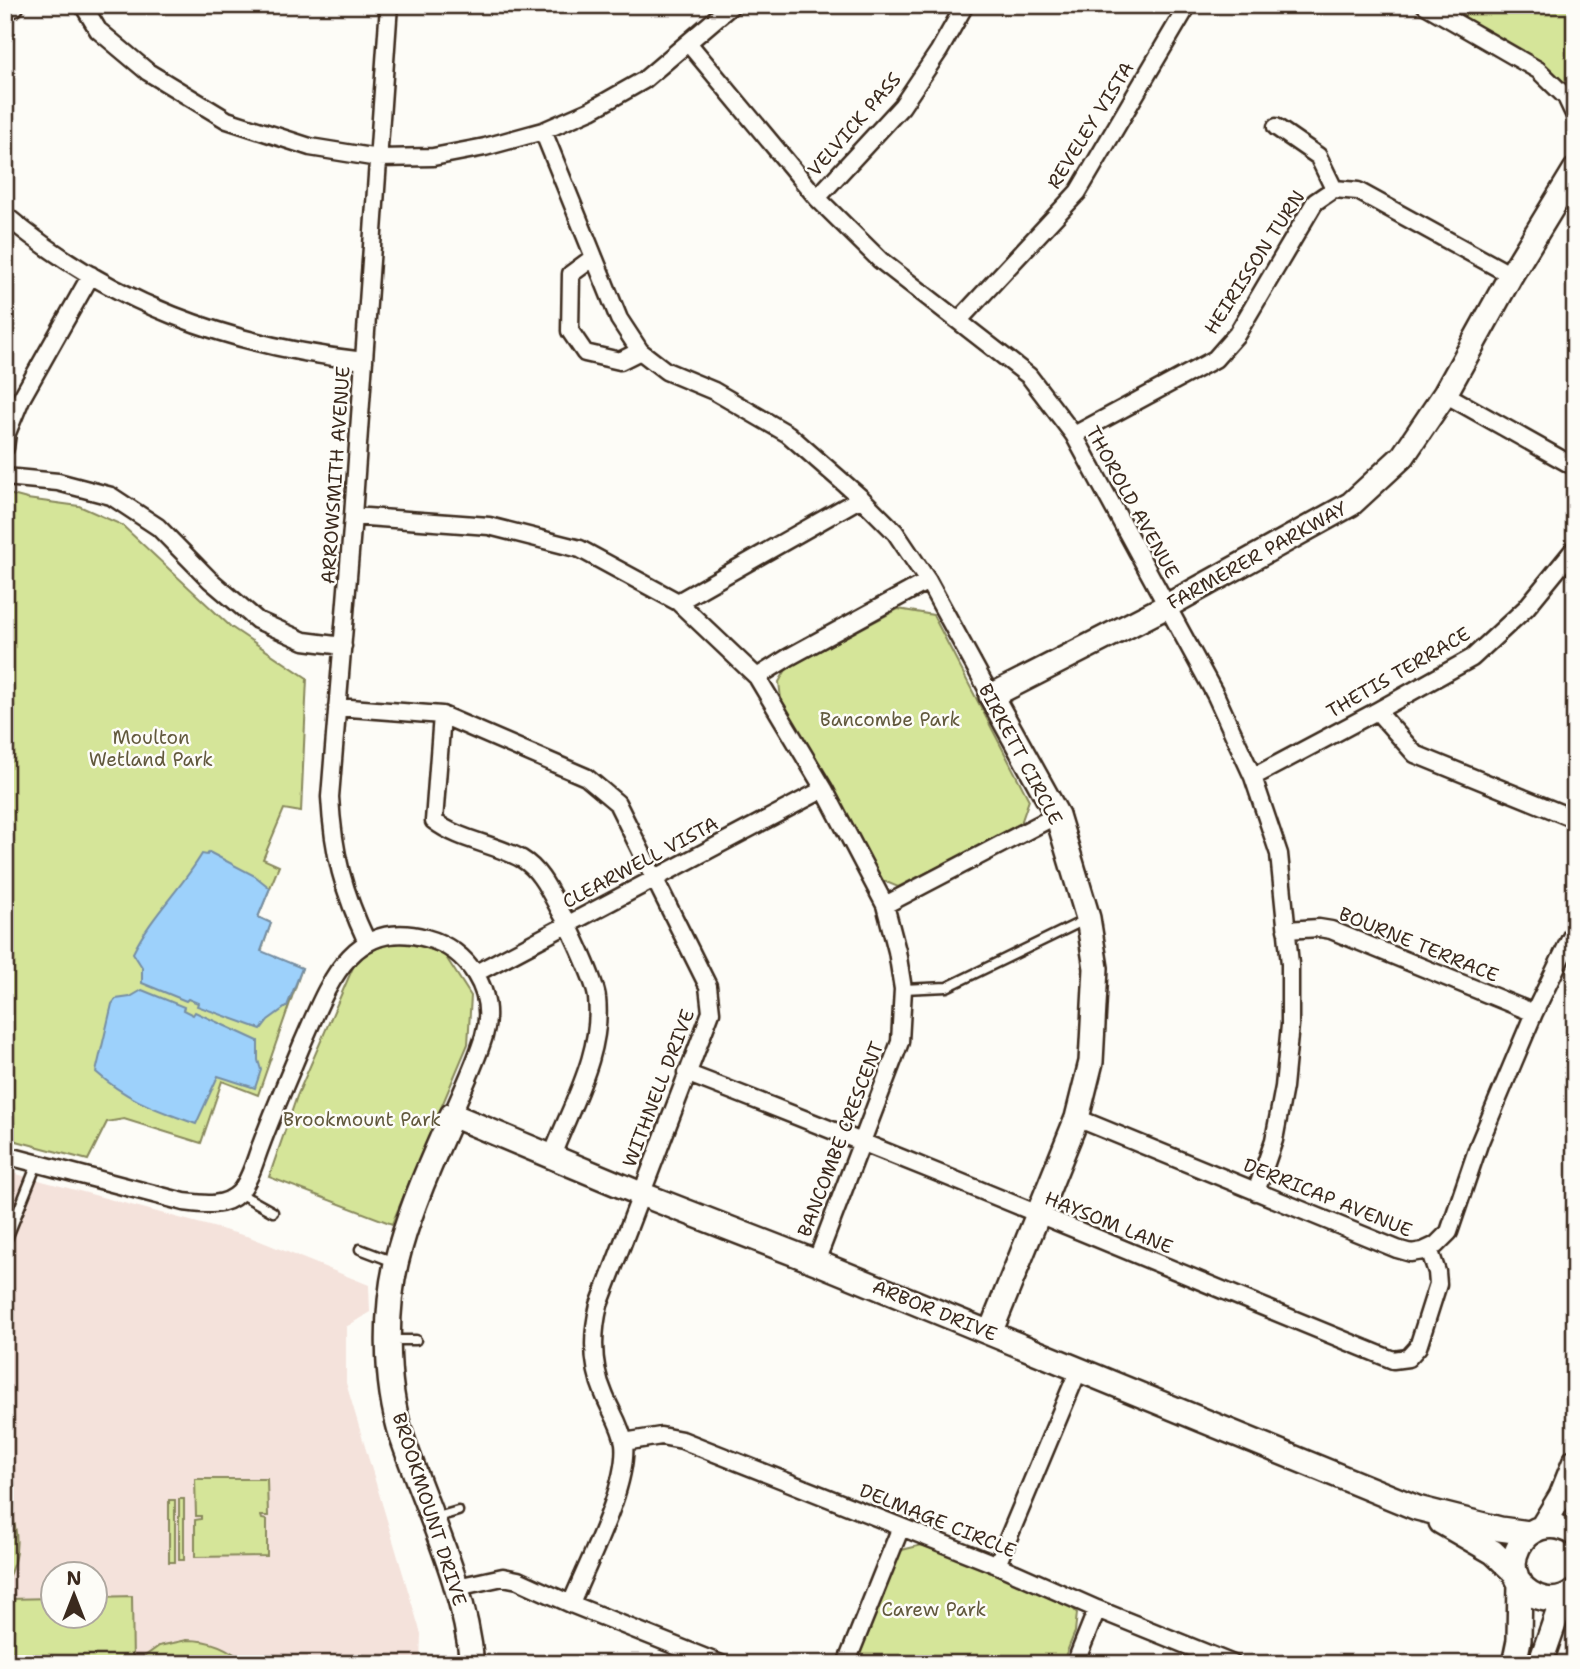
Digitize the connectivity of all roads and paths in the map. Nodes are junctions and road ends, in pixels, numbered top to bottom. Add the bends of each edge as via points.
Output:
1 (12, 5) edge
2 (83, 5) edge
3 (389, 5) edge
4 (732, 5) edge
5 (965, 5) edge
6 (1188, 5) edge
7 (1428, 6) edge
8 (5, 8) edge
9 (689, 44) junction
10 (1575, 116) edge
11 (1276, 127) dead end
12 (543, 131) junction
13 (379, 158) junction
14 (1575, 170) edge
15 (1334, 189) junction
16 (817, 198) junction
17 (5, 215) edge
18 (594, 257) junction
19 (91, 275) junction
20 (1511, 275) junction
21 (959, 320) junction
22 (640, 351) junction
23 (364, 362) junction
24 (1445, 394) junction
25 (1074, 435) junction
26 (5, 448) edge
27 (1575, 467) edge
28 (5, 477) edge
29 (861, 498) junction
30 (353, 516) junction
31 (1575, 548) edge
32 (928, 582) junction
33 (678, 601) junction
34 (1167, 606) junction
35 (342, 646) junction
36 (757, 677) junction
37 (991, 696) junction
38 (338, 707) junction
39 (1377, 711) junction
40 (442, 715) junction
41 (1253, 777) junction
42 (824, 789) junction
43 (1057, 815) junction
44 (1575, 819) edge
45 (653, 879) junction
46 (885, 905) junction
47 (1088, 918) junction
48 (568, 924) junction
49 (1575, 929) edge
50 (1286, 930) junction
51 (367, 942) junction
52 (476, 973) junction
53 (903, 989) junction
54 (1534, 1013) junction
55 (686, 1073) junction
56 (452, 1115) junction
57 (1077, 1118) junction
58 (862, 1141) junction
59 (5, 1155) edge
60 (552, 1156) junction
61 (37, 1164) junction
62 (1256, 1192) junction
63 (239, 1193) junction
64 (640, 1194) junction
65 (273, 1212) dead end
66 (1039, 1216) junction
67 (5, 1244) edge
68 (360, 1249) dead end
69 (1429, 1249) junction
70 (816, 1262) junction
71 (396, 1263) junction
72 (990, 1333) junction
73 (416, 1340) dead end
74 (386, 1342) junction
75 (1079, 1369) junction
76 (624, 1442) junction
77 (1575, 1461) edge
78 (1417, 1508) junction
79 (458, 1511) dead end
80 (432, 1519) junction
81 (901, 1527) junction
82 (1535, 1530) junction
83 (1575, 1534) edge
84 (998, 1565) junction
85 (1518, 1578) junction
86 (457, 1587) junction
87 (1571, 1595) edge
88 (570, 1604) junction
89 (1097, 1609) junction
90 (472, 1664) edge
91 (721, 1664) edge
92 (846, 1664) edge
93 (1075, 1664) edge
94 (1233, 1664) edge
95 (1514, 1664) edge
96 (1540, 1664) edge

1 - 8 street
2 - 13 street via 98,30 148,72 227,120 310,147
3 - 13 street, ARROWSMITH AVENUE
4 - 9 street
5 - 16 street, VELVICK PASS via 902,106
6 - 21 street, REVELEY VISTA via 1077,192
7 - 10 street via 1538,70 1566,97
9 - 12 street via 645,80
9 - 16 street, THOROLD AVENUE
11 - 15 street via 1318,156
12 - 13 street via 433,157
12 - 18 street, BIRKETT CIRCLE
13 - 23 street, ARROWSMITH AVENUE
14 - 20 street, FARMERER PARKWAY
15 - 20 street, HEIRISSON TURN via 1358,191
15 - 25 street, HEIRISSON TURN via 1315,202 1237,334 1215,359
16 - 21 street, THOROLD AVENUE via 880,260
17 - 19 street
18 - 22 street, BIRKETT CIRCLE via 620,319
18 - 22 street via 571,274 570,331 585,354 620,361
19 - 23 street via 155,309 223,334 304,354
19 - 26 street via 21,399
20 - 24 street, FARMERER PARKWAY
21 - 25 street, THOROLD AVENUE via 1028,376
22 - 29 street, BIRKETT CIRCLE via 666,371 715,391 788,434
23 - 30 street, ARROWSMITH AVENUE
24 - 27 street
24 - 34 street, FARMERER PARKWAY via 1403,456 1351,504
25 - 34 street, THOROLD AVENUE
28 - 35 street via 58,482 111,496 158,527 209,580 257,620 304,641
29 - 32 street, BIRKETT CIRCLE via 895,532
29 - 33 street
30 - 33 street, BANCOMBE CRESCENT via 489,526 580,549
30 - 35 street, ARROWSMITH AVENUE
31 - 39 street, THETIS TERRACE via 1526,608 1472,657
32 - 36 street
32 - 37 street, BIRKETT CIRCLE
33 - 36 street, BANCOMBE CRESCENT
34 - 37 street, FARMERER PARKWAY
34 - 41 street, THOROLD AVENUE
35 - 38 street, ARROWSMITH AVENUE
36 - 42 street, BANCOMBE CRESCENT
37 - 43 street, BIRKETT CIRCLE
38 - 40 street, WITHNELL DRIVE
38 - 51 street, ARROWSMITH AVENUE via 330,797 332,839 352,910
39 - 41 street, THETIS TERRACE
39 - 44 street via 1415,754
40 - 45 street, WITHNELL DRIVE via 586,777 617,803
40 - 48 street via 434,821 448,831 522,859 541,875
41 - 50 street, THOROLD AVENUE via 1279,855
42 - 45 street, CLEARWELL VISTA
42 - 46 street, BANCOMBE CRESCENT
43 - 46 street
43 - 47 street, BIRKETT CIRCLE
45 - 48 street, CLEARWELL VISTA
45 - 55 street, WITHNELL DRIVE via 708,986 711,1012
46 - 53 street, BANCOMBE CRESCENT
47 - 53 lane via 947,987
47 - 57 street, BIRKETT CIRCLE via 1096,968 1091,1062
48 - 52 street, CLEARWELL VISTA
48 - 60 street via 597,996 596,1040
49 - 54 street, DERRICAP AVENUE
50 - 54 street, BOURNE TERRACE via 1331,930
50 - 62 street, THOROLD AVENUE via 1289,1047 1274,1140
51 - 52 street via 394,935 421,936 457,953
51 - 63 street via 331,979
52 - 56 street, BROOKMOUNT DRIVE via 484,998 484,1034
53 - 58 street, BANCOMBE CRESCENT via 900,1041
54 - 69 street, DERRICAP AVENUE via 1479,1144 1449,1232
55 - 58 street, HAYSOM LANE
55 - 64 street, WITHNELL DRIVE
56 - 60 street, ARBOR DRIVE
56 - 71 street, BROOKMOUNT DRIVE
57 - 62 street, DERRICAP AVENUE
57 - 66 street, BIRKETT CIRCLE
58 - 66 street, HAYSOM LANE
58 - 70 street, BANCOMBE CRESCENT
59 - 61 street
60 - 64 street, ARBOR DRIVE
61 - 63 street via 184,1202 224,1203
61 - 67 lane
62 - 69 street, DERRICAP AVENUE via 1397,1250 1416,1253
63 - 65 lane
64 - 70 street, ARBOR DRIVE
64 - 76 street, WITHNELL DRIVE via 594,1324 599,1380
66 - 69 street, HAYSOM LANE via 1392,1360 1408,1358 1418,1347 1438,1278
66 - 72 street, BIRKETT CIRCLE
68 - 71 lane
70 - 72 street, ARBOR DRIVE
71 - 74 street, BROOKMOUNT DRIVE
72 - 75 street, ARBOR DRIVE
73 - 74 lane
74 - 80 street, BROOKMOUNT DRIVE via 401,1433
75 - 78 street, ARBOR DRIVE
75 - 84 street
76 - 81 street, DELMAGE CIRCLE via 661,1436 682,1440
76 - 88 street, WITHNELL DRIVE via 621,1481
77 - 82 street via 1560,1496
78 - 82 street via 1500,1529
78 - 85 street via 1493,1552
79 - 80 lane
80 - 86 street, BROOKMOUNT DRIVE
81 - 84 street, DELMAGE CIRCLE
81 - 92 street
82 - 83 street via 1554,1526
82 - 85 street via 1516,1552
84 - 89 street, DELMAGE CIRCLE
85 - 87 street via 1534,1596
85 - 95 street via 1519,1640
86 - 88 street via 503,1577
86 - 90 street, BROOKMOUNT DRIVE via 470,1635
87 - 96 street
88 - 91 street
89 - 93 street
89 - 94 street, DELMAGE CIRCLE

